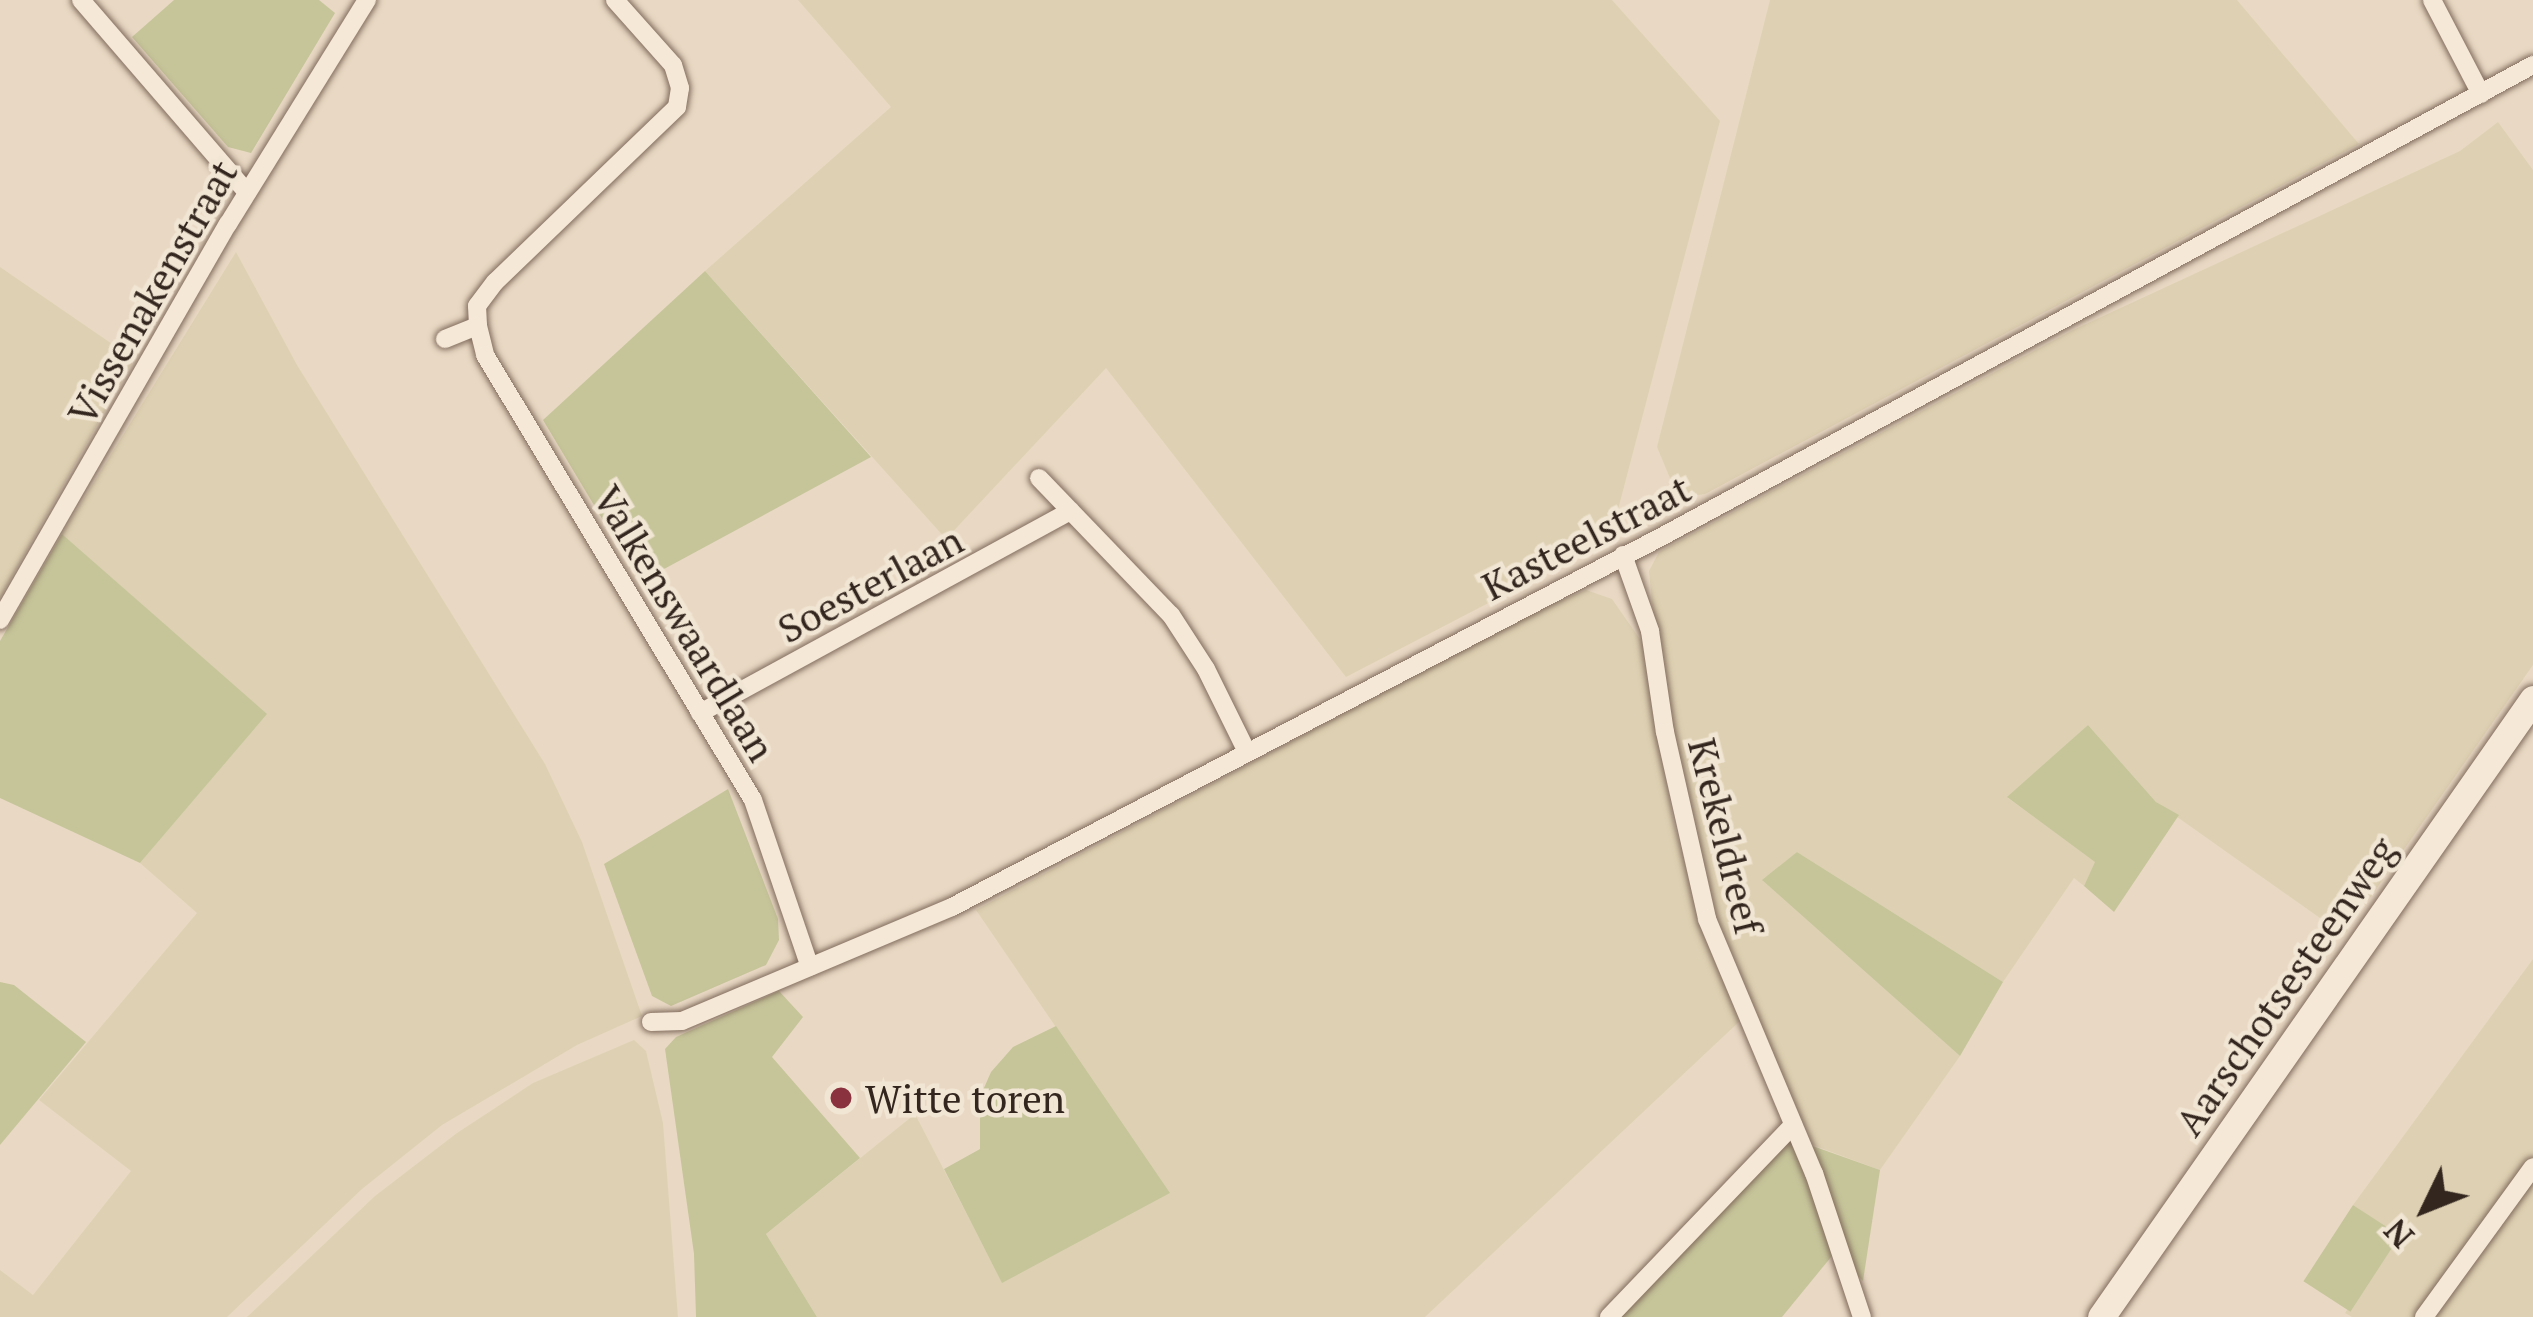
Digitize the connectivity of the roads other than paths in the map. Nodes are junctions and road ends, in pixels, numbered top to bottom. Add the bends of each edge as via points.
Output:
1 (81, 0) edge
2 (367, 0) edge
3 (615, 0) edge
4 (2432, 0) edge
5 (2533, 65) edge
6 (2481, 94) junction
7 (248, 192) junction
8 (478, 326) junction
9 (445, 339) dead end
10 (1039, 478) dead end
11 (1070, 512) junction
12 (1623, 555) junction
13 (0, 620) edge
14 (2533, 699) edge
15 (700, 713) junction
16 (1246, 749) junction
17 (810, 967) junction
18 (651, 1022) dead end
19 (1793, 1125) junction
20 (2533, 1167) edge
21 (1610, 1317) edge
22 (1862, 1317) edge
23 (2101, 1317) edge
24 (2424, 1317) edge

1 - 7 street
2 - 7 street, Vissenakenstraat
3 - 8 street via 673,64 677,107 495,282 477,306
4 - 6 street
5 - 6 street, Kasteelstraat
6 - 12 street, Kasteelstraat
7 - 13 street, Vissenakenstraat
8 - 9 street
8 - 15 street, Valkenswaardlaan via 485,355
10 - 11 street
11 - 15 street, Soesterlaan
11 - 16 street via 1171,615
12 - 16 street, Kasteelstraat
12 - 19 street, Krekeldreef via 1650,632 1707,919
14 - 23 main road, Aarschotsesteenweg
15 - 17 street, Valkenswaardlaan via 753,800
16 - 17 street, Kasteelstraat via 952,907
17 - 18 street, Kasteelstraat via 682,1021
19 - 21 street
19 - 22 street, Krekeldreef
20 - 24 street

